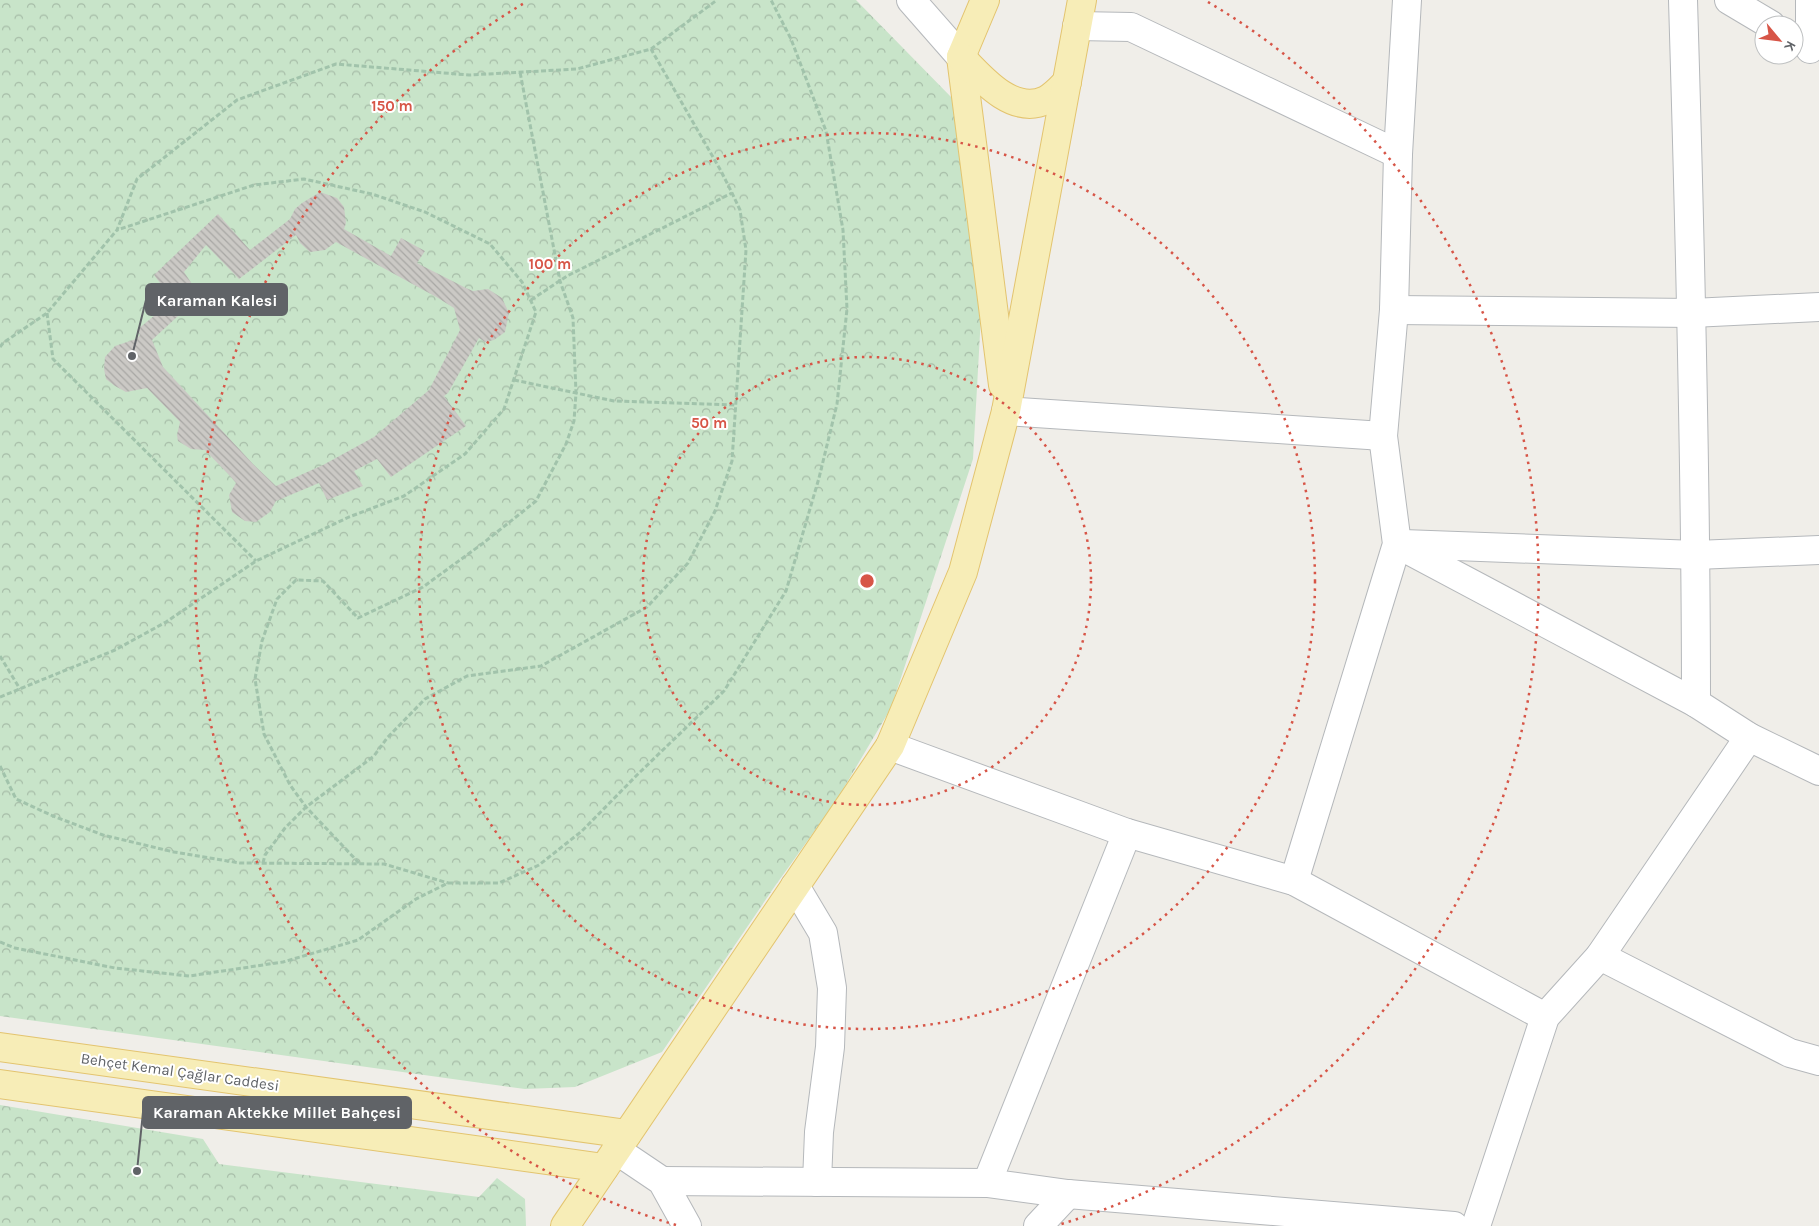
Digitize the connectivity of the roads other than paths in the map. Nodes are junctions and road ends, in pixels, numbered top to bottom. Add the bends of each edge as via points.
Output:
1 (912, 0) edge
2 (985, 0) edge
3 (1061, 0) edge
4 (1407, 0) edge
5 (1683, 0) edge
6 (1730, 0) edge
7 (1810, 0) edge
8 (1080, 13) edge
9 (1755, 15) edge
10 (1808, 47) edge
11 (961, 57) junction
12 (1067, 82) junction
13 (1398, 154) junction
14 (1819, 307) edge
15 (1394, 310) junction
16 (1692, 313) junction
17 (1006, 411) junction
18 (1383, 436) junction
19 (1397, 544) junction
20 (1819, 550) edge
21 (1696, 556) junction
22 (1696, 703) junction
23 (1749, 737) junction
24 (890, 746) junction
25 (1819, 771) edge
26 (1127, 833) junction
27 (1294, 881) junction
28 (795, 886) junction
29 (1600, 956) junction
30 (1545, 1017) junction
31 (0, 1047) edge
32 (1819, 1061) edge
33 (0, 1084) edge
34 (616, 1151) junction
35 (662, 1181) junction
36 (817, 1182) junction
37 (987, 1183) junction
38 (1068, 1194) junction
39 (565, 1226) edge
40 (687, 1226) edge
41 (1038, 1226) edge
42 (1454, 1226) edge
43 (1476, 1226) edge

1 - 11 street
2 - 11 main road
3 - 8 main road
4 - 13 street
5 - 16 street
6 - 9 street
7 - 10 street
8 - 12 main road
8 - 13 street via 1131,27
11 - 12 main road via 996,91 1017,102 1032,104 1047,100
11 - 17 main road
12 - 17 main road
13 - 15 street
14 - 16 street
15 - 16 street
15 - 18 street
16 - 21 street
17 - 18 street
17 - 24 main road via 963,572
18 - 19 street
19 - 21 street
19 - 22 street
19 - 27 street
20 - 21 street
21 - 22 street
22 - 23 street
23 - 25 street
23 - 29 street
24 - 26 street
24 - 28 main road
26 - 27 street
26 - 37 street
27 - 30 street
28 - 34 main road
28 - 36 street via 823,933 832,988 830,1047
29 - 30 street
29 - 32 street via 1790,1053
30 - 43 street
31 - 34 main road, Behçet Kemal Çağlar Caddesi
33 - 34 main road
34 - 35 street
34 - 39 main road
35 - 36 street
35 - 40 street
36 - 37 street
37 - 38 street
38 - 41 street
38 - 42 street

